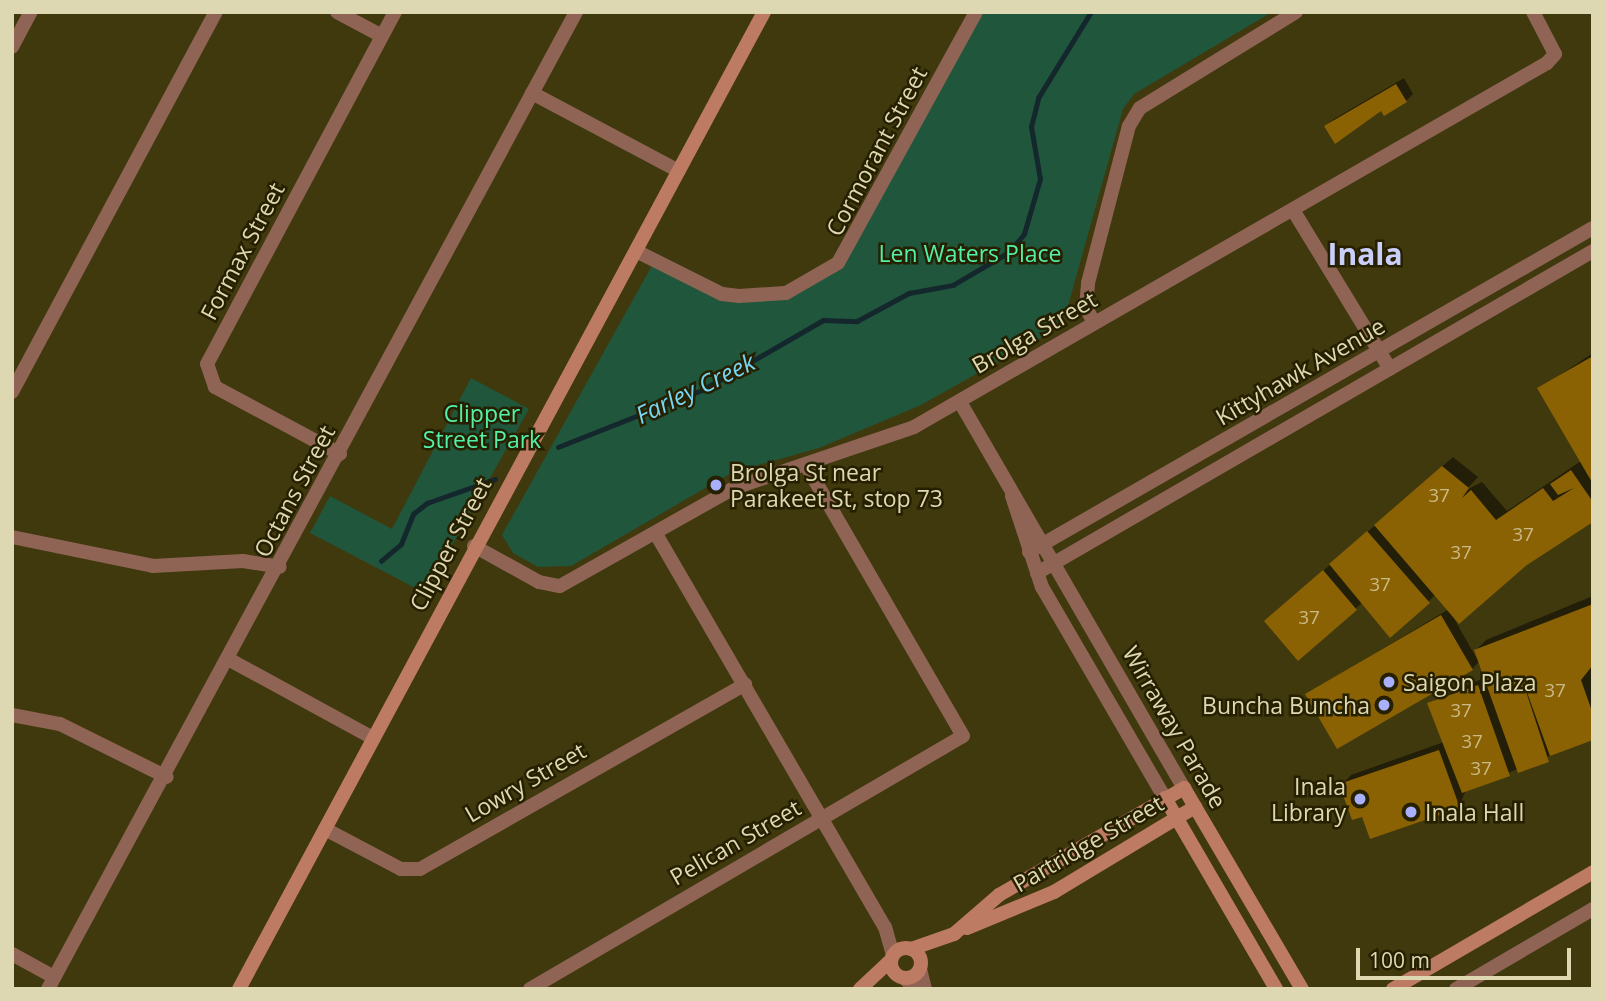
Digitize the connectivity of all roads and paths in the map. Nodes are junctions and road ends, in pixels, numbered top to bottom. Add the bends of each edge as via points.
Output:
1 (31, 12) edge
2 (216, 12) edge
3 (337, 12) edge
4 (395, 12) edge
5 (576, 12) edge
6 (764, 12) edge
7 (1296, 12) edge
8 (1533, 12) edge
9 (973, 13) edge
10 (382, 36) junction
11 (12, 47) edge
12 (532, 93) junction
13 (679, 172) junction
14 (1293, 210) junction
15 (1593, 228) edge
16 (636, 251) junction
17 (1593, 251) edge
18 (1094, 323) junction
19 (1376, 352) junction
20 (1390, 369) junction
21 (14, 387) edge
22 (960, 402) junction
23 (340, 454) junction
24 (806, 465) junction
25 (1010, 488) junction
26 (656, 534) junction
27 (12, 537) edge
28 (1046, 544) junction
29 (474, 546) junction
30 (1029, 552) junction
31 (1055, 564) junction
32 (280, 567) junction
33 (1037, 573) junction
34 (230, 660) junction
35 (745, 684) junction
36 (12, 715) edge
37 (373, 738) junction
38 (167, 777) junction
39 (1184, 788) junction
40 (1165, 798) junction
41 (1195, 807) junction
42 (821, 818) junction
43 (1177, 818) junction
44 (325, 829) junction
45 (1593, 872) edge
46 (1593, 909) edge
47 (962, 929) junction
48 (948, 938) junction
49 (900, 953) junction
50 (12, 954) edge
51 (920, 966) junction
52 (902, 977) junction
53 (51, 983) edge
54 (239, 989) edge
55 (530, 989) edge
56 (861, 989) edge
57 (916, 989) edge
58 (925, 989) edge
59 (1276, 989) edge
60 (1302, 989) edge
61 (1393, 989) edge
62 (1457, 989) edge

1 - 11 street
2 - 21 street
3 - 10 street
4 - 10 street, Formax Street
5 - 12 street, Octans Street
6 - 13 street, Clipper Street
7 - 18 street via 1140,108 1129,127 1088,283 1086,307
8 - 14 street, Brolga Street via 1555,54 1547,63
9 - 16 street, Cormorant Street via 838,263 786,293 739,296 722,294
10 - 23 street, Formax Street via 207,364 215,387
12 - 13 street
12 - 23 street, Octans Street
13 - 16 street, Clipper Street
14 - 18 street, Brolga Street
14 - 19 street
15 - 19 street, Kittyhawk Avenue
16 - 29 street, Clipper Street
17 - 20 street, Kittyhawk Avenue
18 - 22 street, Brolga Street
19 - 20 street
19 - 28 street, Kittyhawk Avenue
20 - 31 street, Kittyhawk Avenue
22 - 24 street, Brolga Street via 914,427
22 - 25 street, Wirraway Parade
23 - 32 street, Octans Street
24 - 26 street, Brolga Street via 734,488
24 - 42 street, Pelican Street via 963,736
25 - 28 street, Wirraway Parade
25 - 30 street, Wirraway Parade
26 - 29 street, Brolga Street via 560,586 539,582
26 - 35 street
27 - 32 street via 153,565 243,561
28 - 30 street, Kittyhawk Avenue
28 - 31 street, Wirraway Parade
29 - 37 street, Clipper Street
30 - 33 street, Wirraway Parade
31 - 33 street, Kittyhawk Avenue
31 - 39 street, Wirraway Parade
32 - 34 street, Octans Street
33 - 40 street, Wirraway Parade
34 - 37 street
34 - 38 street, Octans Street
35 - 42 street
35 - 44 street, Lowry Street via 420,869 401,869
36 - 38 street via 89,736
37 - 44 street, Clipper Street
38 - 53 street, Octans Street
39 - 40 street, Partridge Street
39 - 41 street, Wirraway Parade
40 - 43 street, Wirraway Parade
40 - 47 street, Partridge Street via 999,895
41 - 43 street, Partridge Street
41 - 60 street, Wirraway Parade
42 - 49 street
42 - 55 street, Pelican Street
43 - 47 street, Partridge Street via 1054,892
43 - 59 street, Wirraway Parade
44 - 54 street, Clipper Street
45 - 61 street
46 - 62 street
47 - 48 street, Partridge Street
48 - 49 street, Partridge Street
48 - 51 street, Partridge Street
49 - 51 street
49 - 52 street
49 - 56 street, Partridge Street
50 - 53 street
51 - 52 street, Partridge Street
51 - 58 street
52 - 56 street, Partridge Street
52 - 57 street

